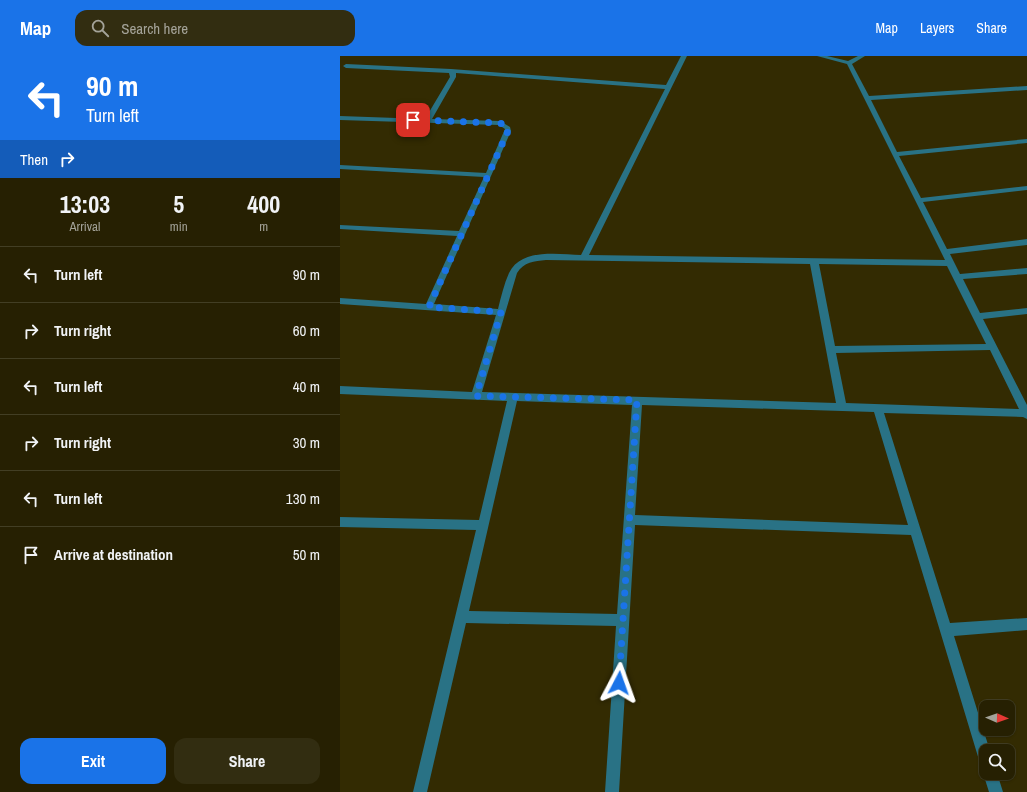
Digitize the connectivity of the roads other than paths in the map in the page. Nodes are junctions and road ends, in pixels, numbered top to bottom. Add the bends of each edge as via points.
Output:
1 (684, 56) edge
2 (820, 56) edge
3 (862, 56) edge
4 (849, 63) junction
5 (343, 65) edge
6 (340, 70) edge
7 (451, 71) junction
8 (669, 87) junction
9 (1027, 88) edge
10 (867, 98) junction
11 (340, 118) edge
12 (427, 121) junction
13 (1027, 141) edge
14 (896, 154) junction
15 (340, 166) edge
16 (488, 175) junction
17 (1027, 188) edge
18 (920, 200) junction
19 (340, 227) edge
20 (462, 234) junction
21 (1027, 242) edge
22 (945, 252) junction
23 (583, 258) junction
24 (814, 261) junction
25 (950, 263) junction
26 (1027, 271) edge
27 (958, 277) junction
28 (340, 301) edge
29 (429, 307) junction
30 (1027, 311) edge
31 (501, 312) junction
32 (977, 316) junction
33 (993, 347) junction
34 (831, 350) junction
35 (340, 390) edge
36 (476, 396) junction
37 (513, 397) junction
38 (637, 400) junction
39 (842, 407) junction
40 (878, 408) junction
41 (1027, 414) edge
42 (629, 520) junction
43 (340, 522) edge
44 (482, 525) junction
45 (915, 530) junction
46 (460, 617) junction
47 (623, 620) junction
48 (1027, 624) edge
49 (945, 630) junction
50 (981, 744) edge
51 (992, 780) edge
52 (420, 792) edge
53 (612, 792) edge
54 (996, 792) edge

1 - 8 street
2 - 4 street
3 - 4 street
4 - 10 street
5 - 6 street
5 - 7 street
7 - 8 street
7 - 12 street via 453,77
8 - 23 street
9 - 10 street
10 - 14 street
11 - 12 street
12 - 16 street via 505,125 508,131
13 - 14 street
14 - 18 street
15 - 16 street
16 - 20 street
17 - 18 street
18 - 22 street
19 - 20 street
20 - 29 street
21 - 22 street
22 - 25 street
23 - 24 street
23 - 31 street via 546,257 530,259 518,265 512,273
24 - 25 street
24 - 34 street
25 - 27 street
26 - 27 street
27 - 32 street
28 - 29 street
29 - 31 street
30 - 32 street
31 - 36 street
32 - 33 street
33 - 34 street
33 - 41 street
34 - 39 street
35 - 36 street
36 - 37 street
37 - 38 street
37 - 44 street
38 - 39 street
38 - 42 street
39 - 40 street
40 - 41 street
40 - 45 street
42 - 45 street
42 - 47 street
43 - 44 street
44 - 46 street
45 - 49 street
46 - 47 street
46 - 52 street
47 - 53 street
48 - 49 street
49 - 50 street
51 - 54 street

